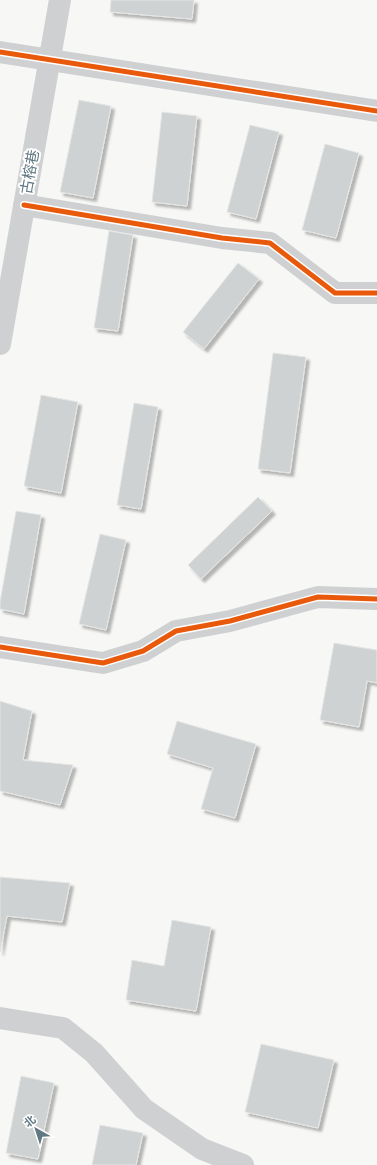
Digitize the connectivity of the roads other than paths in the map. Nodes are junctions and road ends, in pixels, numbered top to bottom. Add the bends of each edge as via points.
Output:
1 (60, 0) edge
2 (0, 52) edge
3 (49, 59) junction
4 (377, 111) edge
5 (24, 205) junction
6 (377, 294) edge
7 (0, 344) edge
8 (377, 600) edge
9 (0, 647) edge
10 (0, 1018) edge
11 (243, 1165) edge

1 - 3 street, 古榕巷
2 - 3 street
3 - 4 street
3 - 5 street, 古榕巷
5 - 6 street via 222,238 270,243 335,293
5 - 7 street, 古榕巷
8 - 9 street via 318,597 230,621 176,631 144,651 103,663
10 - 11 street via 62,1028 94,1053 144,1109 202,1149

